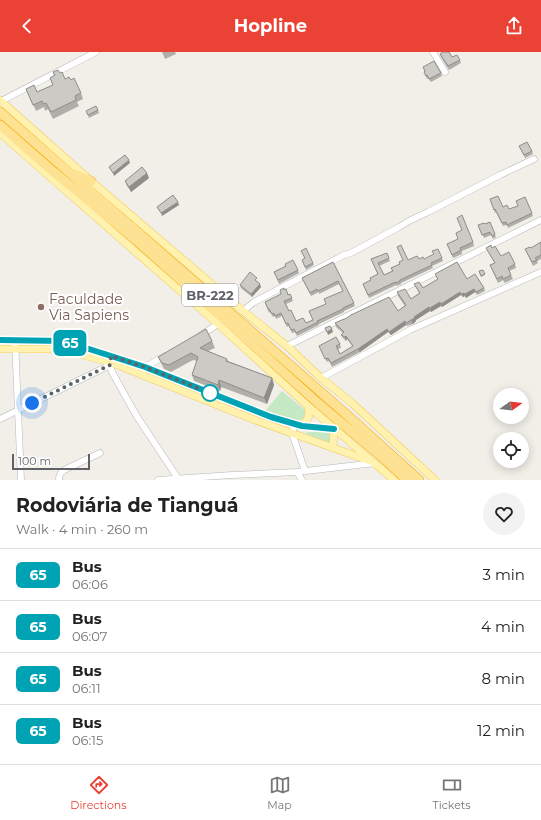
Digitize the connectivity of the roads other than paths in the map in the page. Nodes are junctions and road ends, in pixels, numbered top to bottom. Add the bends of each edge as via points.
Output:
1 (96, 52) edge
2 (433, 52) edge
3 (445, 72) dead end
4 (0, 101) edge
5 (0, 112) edge
6 (0, 124) edge
7 (0, 133) edge
8 (534, 159) dead end
9 (67, 171) junction
10 (47, 174) junction
11 (91, 181) junction
12 (73, 188) junction
13 (541, 220) edge
14 (541, 272) edge
15 (243, 311) junction
16 (218, 324) junction
17 (195, 338) edge
18 (0, 340) edge
19 (15, 340) junction
20 (287, 346) junction
21 (15, 348) junction
22 (0, 349) edge
23 (170, 353) edge
24 (110, 361) junction
25 (145, 367) junction
26 (142, 375) junction
27 (169, 377) junction
28 (320, 378) junction
29 (166, 385) junction
30 (195, 387) junction
31 (192, 395) junction
32 (221, 397) junction
33 (218, 405) junction
34 (308, 406) junction
35 (245, 407) junction
36 (18, 410) junction
37 (242, 415) junction
38 (271, 417) junction
39 (0, 419) edge
40 (268, 424) junction
41 (295, 424) junction
42 (302, 426) junction
43 (336, 427) junction
44 (292, 433) junction
45 (333, 448) junction
46 (100, 453) dead end
47 (375, 463) junction
48 (305, 471) junction
49 (297, 472) junction
50 (232, 478) edge
51 (178, 479) edge
52 (21, 480) edge
53 (59, 480) edge
54 (158, 480) edge
55 (302, 480) edge
56 (394, 480) edge
57 (407, 480) edge
58 (419, 480) edge
59 (435, 480) edge

1 - 4 street
2 - 3 street
4 - 11 main road
5 - 9 highway, BR-222
6 - 12 highway, BR-222
7 - 10 main road, BR-222
8 - 15 street via 254,302
9 - 11 highway
9 - 58 highway, BR-222
10 - 12 highway
10 - 16 main road, BR-222
11 - 15 main road
12 - 57 highway, BR-222 via 136,240
13 - 20 street
14 - 28 street via 410,330
15 - 20 main road
16 - 17 street
16 - 34 main road, BR-222
18 - 19 main road
19 - 21 street
19 - 24 main road via 64,341
20 - 28 main road
21 - 22 main road
21 - 24 main road via 54,349
21 - 36 street
23 - 25 street
24 - 25 main road
24 - 26 main road
24 - 36 street
24 - 51 street via 112,372 136,415
25 - 26 street
25 - 27 main road
26 - 29 main road
27 - 29 main road
27 - 30 main road
28 - 59 main road
29 - 31 main road
30 - 31 main road
30 - 32 main road
31 - 33 main road
32 - 33 main road
32 - 35 main road
33 - 37 main road
34 - 42 main road via 309,416
34 - 43 main road, BR-222
35 - 37 main road
35 - 38 main road
36 - 39 street
36 - 52 street
37 - 40 main road
38 - 40 main road
38 - 41 main road
40 - 44 main road
41 - 42 main road
41 - 44 street
42 - 43 main road
43 - 45 main road
43 - 47 main road, BR-222
44 - 45 main road
44 - 48 street
45 - 47 main road
46 - 53 street via 62,471
47 - 48 street
47 - 56 main road, BR-222
48 - 49 street
49 - 50 street
49 - 55 street
50 - 51 street
51 - 54 street

